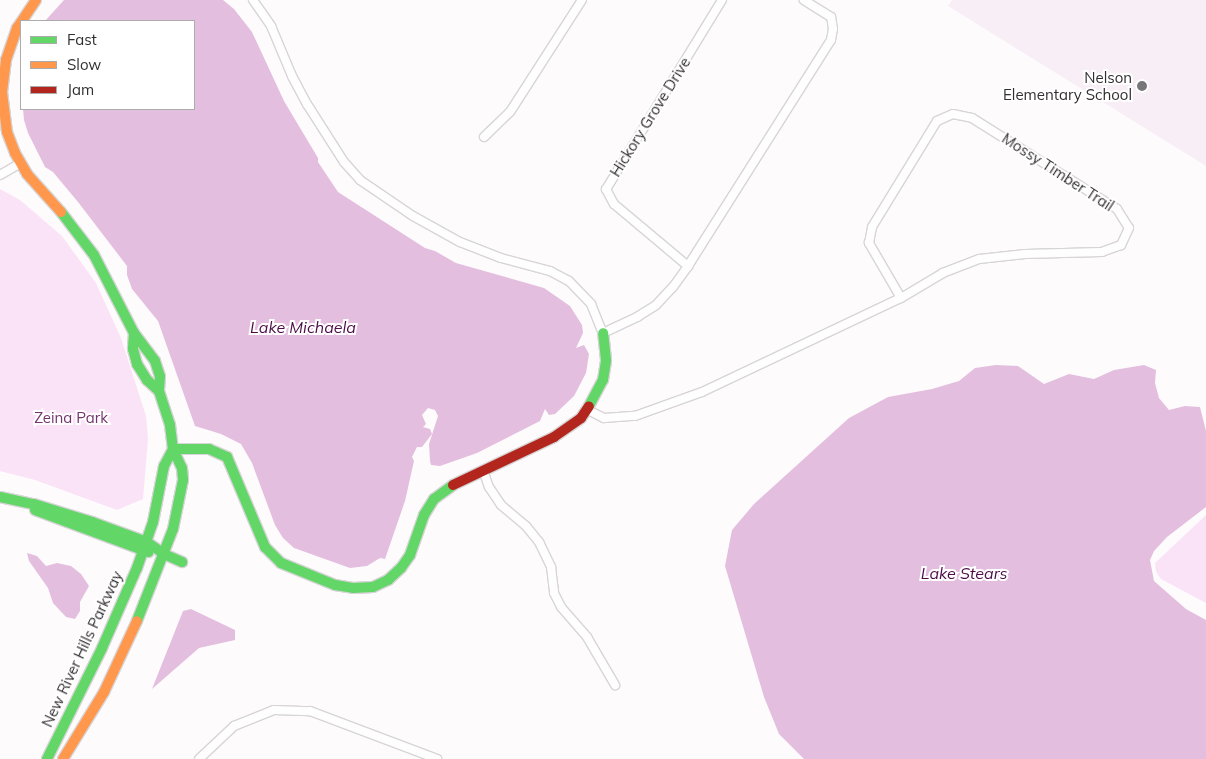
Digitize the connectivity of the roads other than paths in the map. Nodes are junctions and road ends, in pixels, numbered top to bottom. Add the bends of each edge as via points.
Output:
1 (36, 0) edge
2 (253, 0) edge
3 (581, 0) edge
4 (722, 0) edge
5 (804, 0) edge
6 (22, 20) edge
7 (20, 24) edge
8 (1, 92) edge
9 (484, 137) dead end
10 (21, 164) junction
11 (0, 175) edge
12 (688, 266) junction
13 (902, 298) junction
14 (134, 333) junction
15 (604, 333) junction
16 (159, 391) junction
17 (588, 410) junction
18 (173, 449) junction
19 (483, 470) junction
20 (0, 497) edge
21 (145, 547) junction
22 (164, 554) junction
23 (182, 562) dead end
24 (615, 685) dead end
25 (47, 759) edge
26 (62, 759) edge
27 (199, 759) edge
28 (437, 759) edge

1 - 6 street
2 - 15 street via 271,26 307,104 344,162 360,180 418,219 460,242 501,258 550,271 569,281 591,304
3 - 9 street via 510,112
4 - 12 street, Hickory Grove Drive via 606,189 614,204
5 - 12 street via 831,17 831,40
7 - 8 street via 6,60
8 - 10 street via 8,132
10 - 11 street
10 - 14 street via 85,242 103,270
12 - 15 street via 656,305
13 - 13 street, Mossy Timber Trail via 869,243 872,227 937,121 953,114 972,118 1117,209 1129,228 1121,245 1102,252 979,259 942,272
13 - 17 street, Mossy Timber Trail via 728,381 635,416 604,418
14 - 16 street via 157,365
14 - 16 street via 137,364
15 - 17 street via 606,360 603,380
16 - 18 street
17 - 19 street via 564,432
18 - 19 street via 203,448 223,455 233,468 257,532 270,552 290,568 335,585 353,588 373,587 395,575 410,555 424,515 434,500 454,483
18 - 21 street, New River Hills Parkway via 164,466 159,499
18 - 22 street via 182,468 183,480 177,515
19 - 24 street via 489,487 502,505 539,542 551,567 554,593 561,607 587,637
20 - 21 street
21 - 22 street
21 - 25 street, New River Hills Parkway via 98,655
22 - 23 street
22 - 26 street via 104,692
27 - 28 street via 234,726 274,710 310,710

